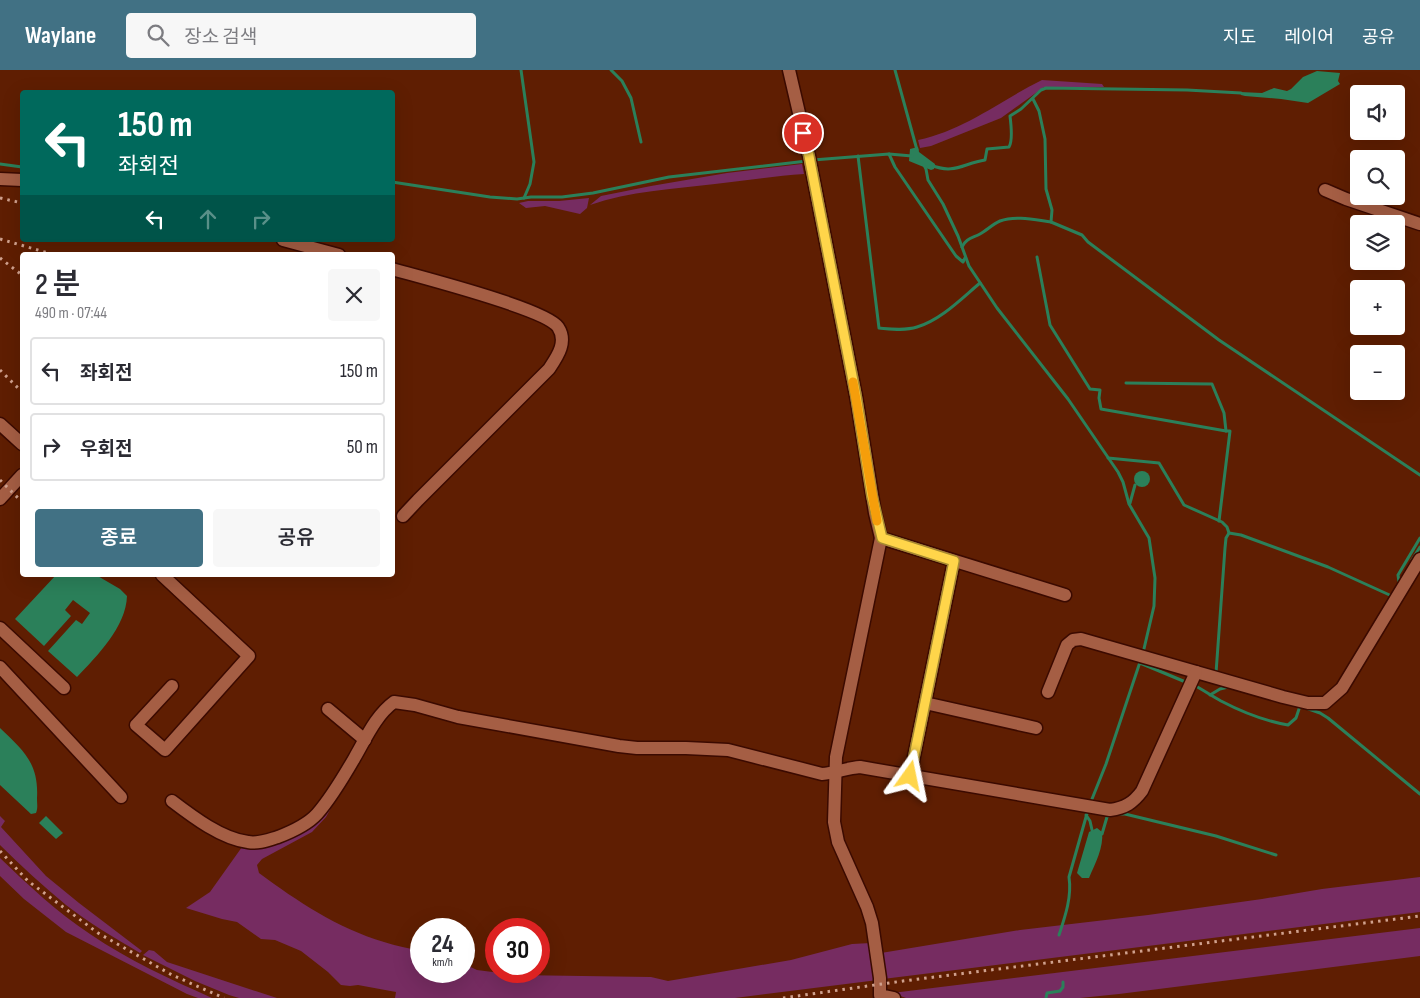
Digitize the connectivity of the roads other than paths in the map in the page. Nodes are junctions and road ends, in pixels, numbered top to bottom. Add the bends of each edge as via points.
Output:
1 (790, 70) edge
2 (0, 179) edge
3 (20, 180) edge
4 (1326, 190) dead end
5 (1420, 224) edge
6 (290, 242) edge
7 (328, 252) edge
8 (395, 271) edge
9 (0, 424) edge
10 (20, 442) edge
11 (20, 477) edge
12 (0, 499) edge
13 (403, 516) dead end
14 (882, 538) junction
15 (1420, 559) edge
16 (954, 561) junction
17 (164, 577) edge
18 (1064, 595) dead end
19 (0, 628) edge
20 (0, 667) edge
21 (1196, 672) junction
22 (172, 686) dead end
23 (64, 688) dead end
24 (1048, 692) dead end
25 (925, 704) junction
26 (328, 710) dead end
27 (1036, 728) dead end
28 (365, 740) junction
29 (836, 772) junction
30 (910, 776) junction
31 (121, 797) dead end
32 (172, 802) dead end
33 (874, 997) edge
34 (894, 998) edge

1 - 14 street
2 - 3 street
4 - 5 street
6 - 7 street
8 - 13 street via 548,318 558,327 562,338 560,353 549,369
9 - 10 street
11 - 12 street
14 - 16 street
14 - 29 street via 836,757
15 - 21 street via 1342,688 1325,703 1308,703
16 - 18 street
16 - 25 street
17 - 22 street via 249,656 165,750 136,725
19 - 23 street
20 - 31 street
21 - 24 street via 1088,640 1073,640 1067,645
21 - 30 street via 1142,791 1125,807 1110,810 1090,808
25 - 27 street
25 - 30 street
26 - 28 street
28 - 29 street via 387,706 402,702 458,717 619,746 728,750 822,774
28 - 32 street via 316,815 292,831 262,843 247,842 220,832
29 - 30 street via 860,768
29 - 33 street via 834,822 838,842 872,923 880,978
33 - 34 street

